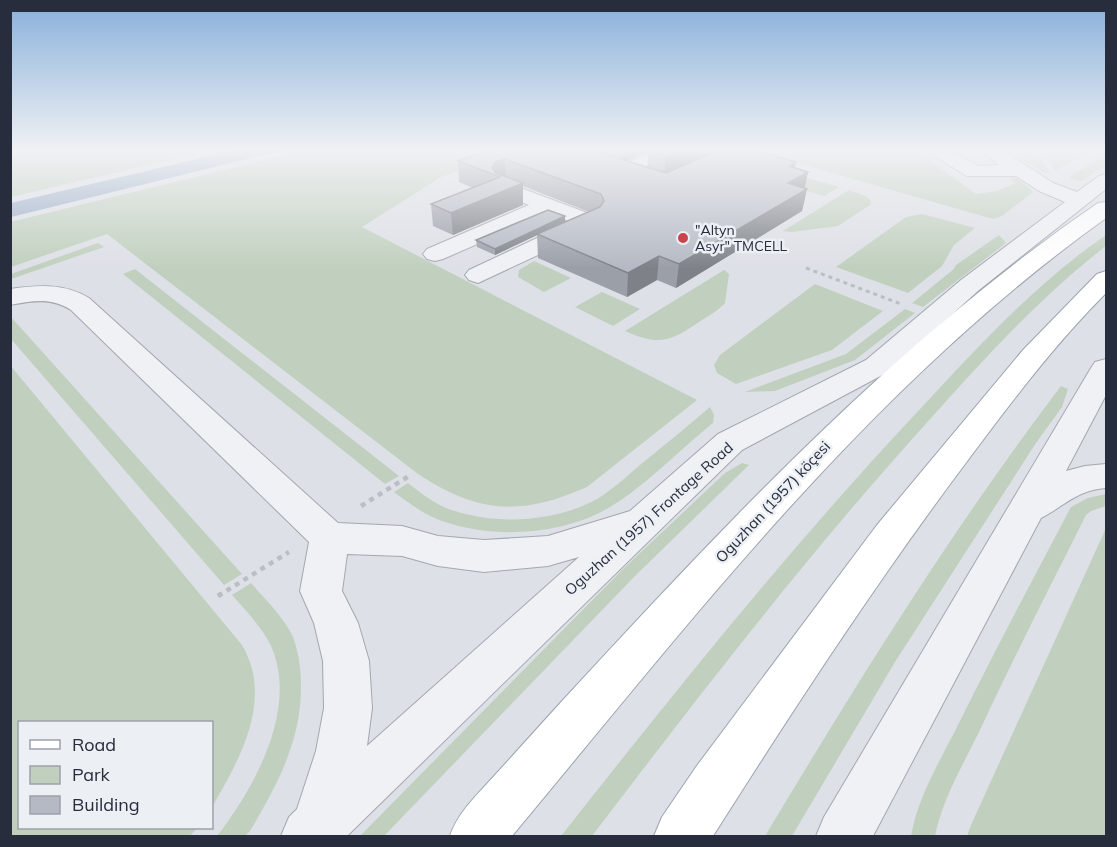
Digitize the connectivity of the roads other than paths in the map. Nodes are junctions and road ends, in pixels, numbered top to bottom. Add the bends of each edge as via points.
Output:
1 (509, 190) edge
2 (1060, 190) edge
3 (1097, 196) edge
4 (547, 205) junction
5 (435, 254) dead end
6 (478, 275) dead end
7 (1107, 279) edge
8 (24, 295) edge
9 (925, 350) junction
10 (876, 366) junction
11 (1107, 368) edge
12 (1107, 476) edge
13 (1023, 513) junction
14 (642, 522) junction
15 (329, 537) junction
16 (313, 831) edge
17 (477, 837) edge
18 (681, 837) edge
19 (843, 837) edge

1 - 4 street
2 - 3 street
3 - 9 main road, Oguzhan (1957) köçesi
3 - 10 street, Oguzhan (1957) Frontage Road via 970,285
4 - 5 street
4 - 6 street via 590,222
7 - 18 main road via 1052,335 939,472 759,718
8 - 15 street via 66,294 80,304
9 - 10 street
9 - 17 main road, Oguzhan (1957) köçesi via 781,492 646,639
10 - 14 street, Oguzhan (1957) Frontage Road via 730,442
11 - 13 street
12 - 13 street via 1082,477 1056,489
13 - 19 street
14 - 15 street via 548,550 484,556 438,551 402,541
14 - 16 street, Oguzhan (1957) Frontage Road
15 - 16 street via 321,591 336,622 346,662 348,708 341,751

